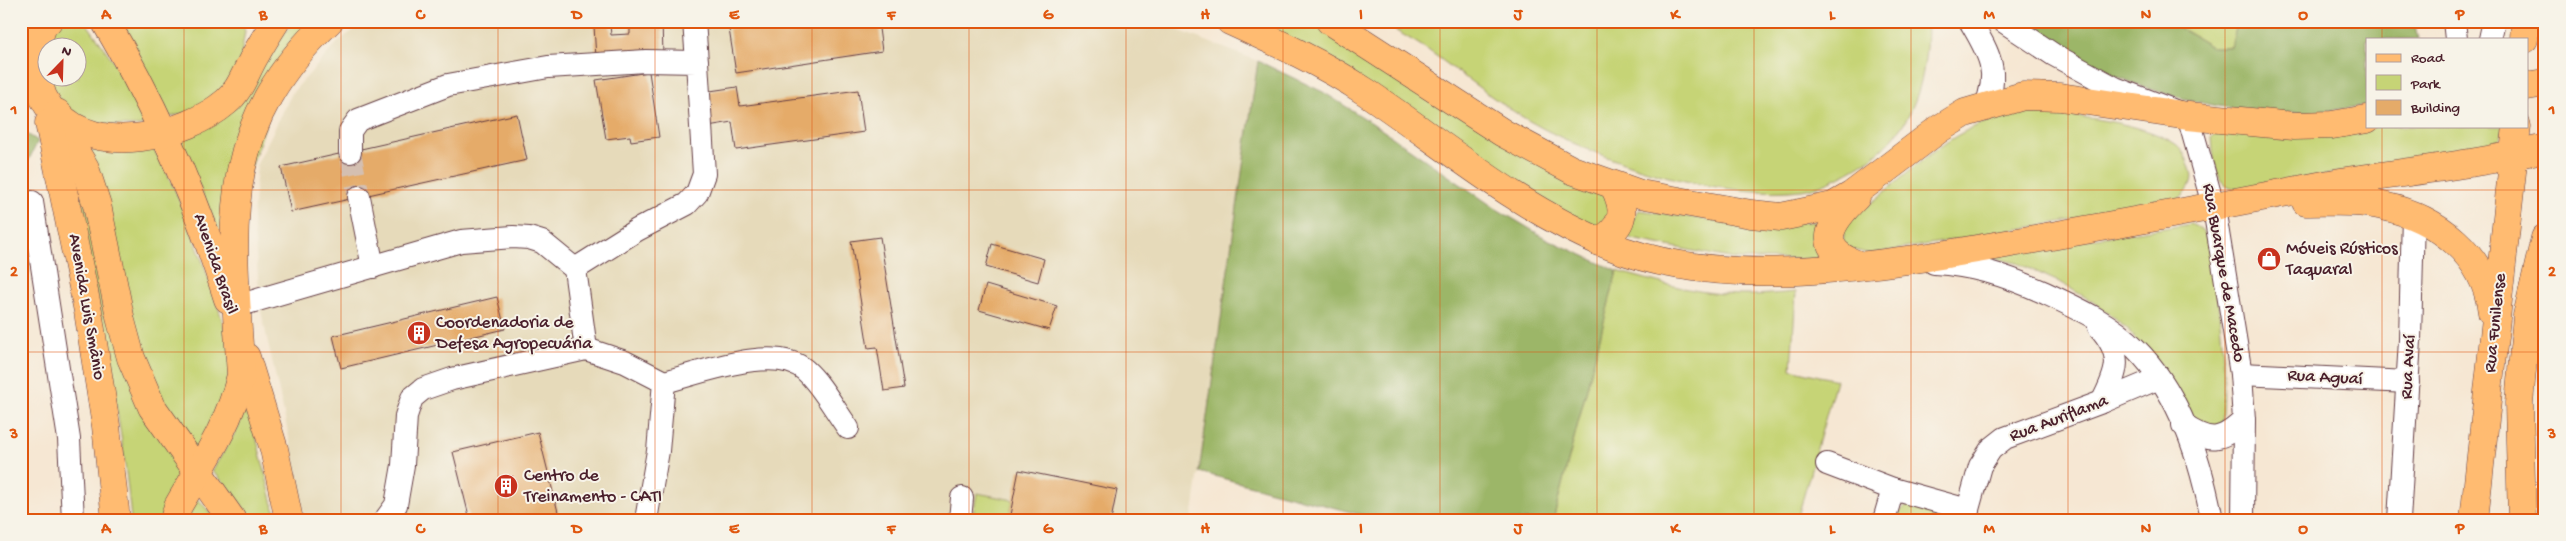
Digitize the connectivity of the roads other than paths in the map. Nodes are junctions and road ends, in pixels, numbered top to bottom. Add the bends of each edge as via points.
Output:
1 (27, 21) edge
2 (48, 21) edge
3 (105, 21) edge
4 (252, 21) edge
5 (276, 21) edge
6 (329, 21) edge
7 (694, 21) edge
8 (1230, 21) edge
9 (1330, 21) edge
10 (1970, 21) edge
11 (2003, 21) edge
12 (2454, 21) edge
13 (2494, 21) edge
14 (2525, 21) edge
15 (2456, 38) edge
16 (2490, 38) edge
17 (2524, 38) edge
18 (255, 55) junction
19 (697, 62) junction
20 (34, 69) junction
21 (2545, 83) edge
22 (2528, 86) edge
23 (43, 97) junction
24 (1984, 107) junction
25 (2188, 116) junction
26 (2366, 120) edge
27 (2517, 128) edge
28 (163, 133) junction
29 (2545, 148) edge
30 (350, 152) tunnel mouth
31 (2514, 156) junction
32 (1874, 180) junction
33 (1614, 186) junction
34 (359, 197) tunnel mouth
35 (2245, 202) junction
36 (21, 205) edge
37 (2214, 208) junction
38 (2413, 214) junction
39 (1599, 242) junction
40 (2544, 247) edge
41 (1896, 260) junction
42 (1859, 265) junction
43 (373, 267) junction
44 (575, 269) junction
45 (2075, 306) junction
46 (238, 318) junction
47 (2494, 336) junction
48 (586, 349) junction
49 (2241, 374) junction
50 (2159, 378) junction
51 (664, 382) junction
52 (2408, 382) junction
53 (2102, 402) junction
54 (2244, 420) junction
55 (2183, 425) junction
56 (848, 428) dead end
57 (1827, 464) dead end
58 (197, 474) junction
59 (1893, 489) junction
60 (962, 498) dead end
61 (393, 515) edge
62 (1966, 515) edge
63 (73, 520) edge
64 (116, 520) edge
65 (174, 520) edge
66 (232, 520) edge
67 (289, 520) edge
68 (646, 520) edge
69 (960, 520) edge
70 (1884, 520) edge
71 (2212, 520) edge
72 (2243, 520) edge
73 (2399, 520) edge
74 (2474, 520) edge
75 (2522, 520) edge

1 - 20 main road
2 - 20 main road via 37,43
3 - 28 main road, Avenida Brasil via 137,76
4 - 18 main road
5 - 18 main road
6 - 46 main road via 294,58 272,88 242,157 234,221
7 - 19 street
8 - 39 main road via 1278,43 1363,90 1487,179 1560,223
9 - 33 main road via 1503,133 1572,170
10 - 24 street via 1992,61 1992,91
11 - 25 street via 2054,55 2115,88
12 - 15 street
13 - 16 street
14 - 17 main road
18 - 28 main road via 244,80 226,102 200,118
19 - 30 street via 646,61 548,67 448,84 358,120 350,132
19 - 44 street via 704,174 697,193 687,204 637,230
20 - 23 main road
21 - 22 main road
23 - 28 main road via 67,123 90,134 126,139
23 - 58 main road via 86,168 131,358 152,407
23 - 64 main road, Avenida Luis Smânio via 88,311 106,426
24 - 25 main road via 2023,96 2060,97
24 - 32 main road via 1965,113 1939,129
25 - 26 main road via 2294,126
25 - 37 street, Rua Buarque de Macedo
27 - 31 main road, Rua Funilense
28 - 46 main road, Avenida Brasil via 205,228
29 - 31 main road
31 - 35 main road via 2326,185
31 - 47 main road, Rua Funilense
32 - 33 main road via 1833,206 1781,217 1713,209
32 - 42 main road via 1839,215 1831,231 1835,253
33 - 39 main road via 1622,202 1621,220 1611,234
34 - 43 street
35 - 37 main road
35 - 38 main road via 2350,202 2382,205
36 - 63 street via 32,202 50,310 69,439
37 - 41 main road
37 - 49 street, Rua Buarque de Macedo
38 - 47 main road via 2449,234 2482,276 2490,299
38 - 52 street, Rua Avaí
39 - 42 main road via 1652,259 1734,272 1818,270
40 - 75 main road via 2527,316 2519,403
41 - 42 main road
41 - 45 street via 1961,264 2004,275
43 - 44 street via 462,241 513,237 542,242
43 - 46 street
44 - 48 street
45 - 50 street via 2136,349
45 - 53 street via 2111,341 2117,360
46 - 58 main road via 241,375 236,398 226,425
46 - 67 main road, Avenida Brasil via 274,449
47 - 74 main road, Rua Funilense
48 - 51 street via 625,362
48 - 61 street via 452,379 423,389 412,398 406,416 403,465
49 - 52 street, Rua Aguaí
49 - 54 street, Rua Buarque de Macedo
50 - 53 street, Rua Auriflama
50 - 55 street
51 - 56 street via 736,363 758,360 791,362 812,377
51 - 68 street via 658,451
52 - 73 street, Rua Avaí
53 - 62 street, Rua Auriflama via 2005,438 1991,449 1980,466
54 - 55 street via 2224,437 2210,438
54 - 72 street, Rua Buarque de Macedo
55 - 71 street via 2201,470
57 - 59 street, Rua Auriflama
58 - 65 main road via 178,506
58 - 66 main road
59 - 62 street, Rua Auriflama
59 - 70 street
60 - 69 street

